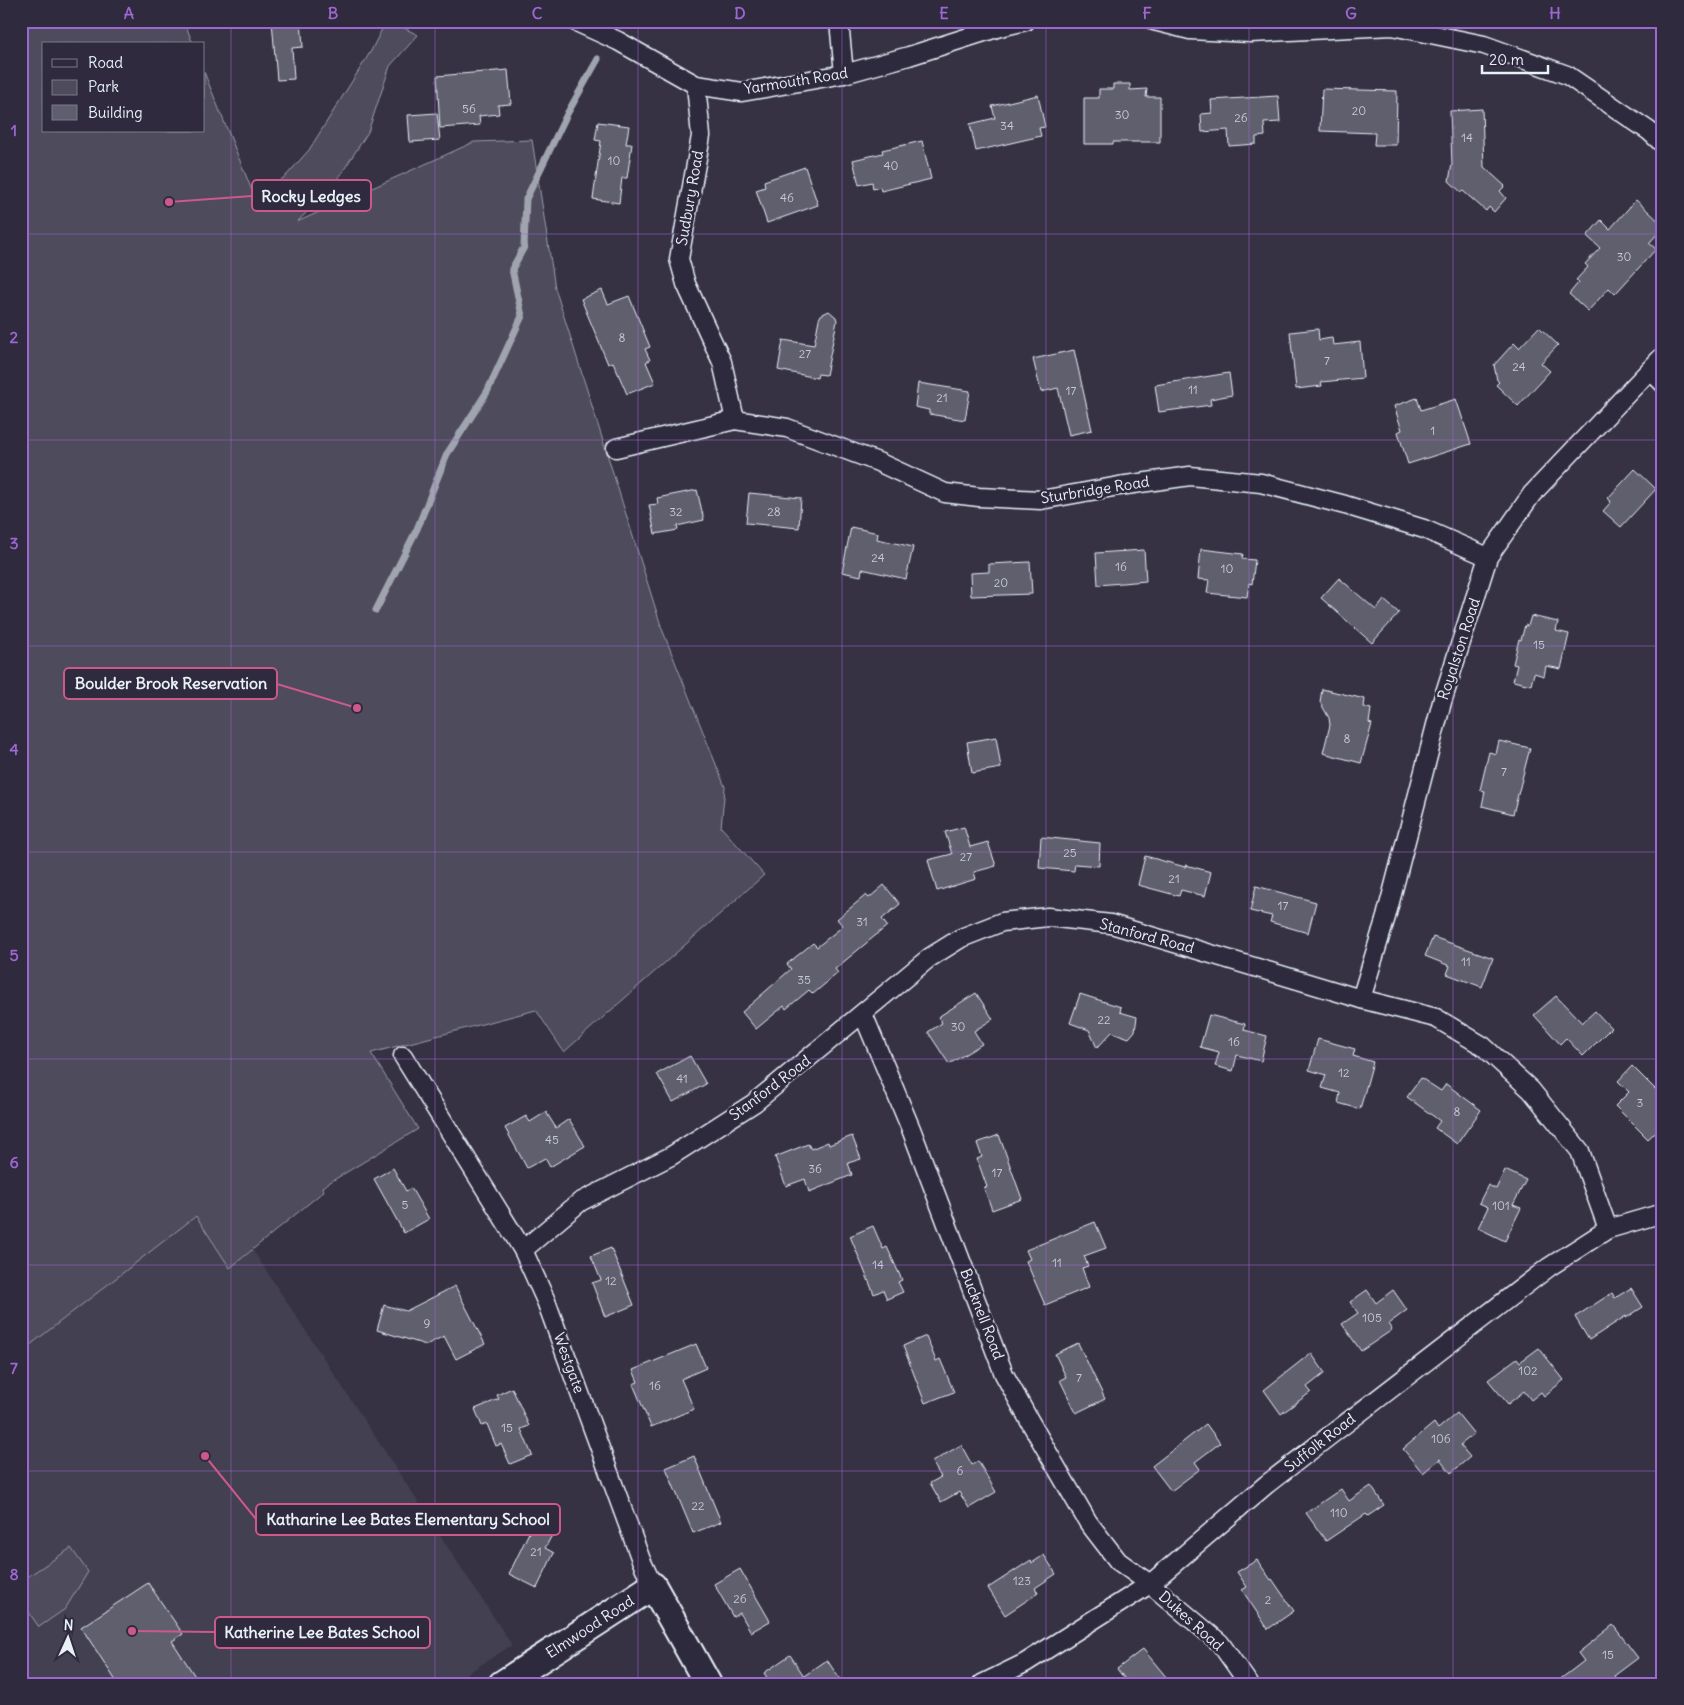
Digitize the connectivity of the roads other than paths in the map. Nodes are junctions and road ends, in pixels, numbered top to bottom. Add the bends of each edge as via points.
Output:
1 (574, 21) edge
2 (840, 21) edge
3 (1026, 21) edge
4 (1154, 21) edge
5 (1392, 24) edge
6 (844, 74) junction
7 (696, 85) junction
8 (1663, 144) edge
9 (1663, 356) edge
10 (1650, 370) junction
11 (1663, 383) edge
12 (735, 420) junction
13 (616, 448) dead end
14 (1488, 557) junction
15 (1361, 999) junction
16 (863, 1014) junction
17 (403, 1056) dead end
18 (1663, 1213) edge
19 (1608, 1229) junction
20 (523, 1250) junction
21 (1150, 1584) junction
22 (653, 1586) junction
23 (502, 1684) edge
24 (708, 1684) edge
25 (982, 1684) edge
26 (1249, 1684) edge

1 - 7 street, Yarmouth Road via 618,41
2 - 6 street
3 - 6 street, Yarmouth Road
4 - 5 street via 1190,30 1250,33
5 - 8 street via 1484,45 1567,75
6 - 7 street, Yarmouth Road via 742,92
7 - 12 street, Sudbury Road via 701,136 679,259 686,284 722,362
9 - 10 street, Royalston Road
10 - 11 street
10 - 14 street, Royalston Road via 1532,494
12 - 13 street, Sturbridge Road
12 - 14 street, Sturbridge Road via 787,428 878,462 945,493 1041,500 1190,476 1261,482 1424,529
14 - 15 street, Royalston Road via 1442,702 1386,917
15 - 16 street, Stanford Road via 1111,924 1048,917 1002,922 962,938 929,958
15 - 19 street, Stanford Road via 1436,1018 1484,1046 1531,1090 1580,1151
16 - 20 street, Stanford Road via 754,1103 671,1156 580,1202
16 - 21 street, Bucknell Road via 911,1129 1004,1374 1088,1522 1118,1561
17 - 20 street, Westgate
18 - 19 street, Suffolk Road
19 - 21 street, Suffolk Road via 1549,1267 1282,1472
20 - 22 street, Westgate via 546,1302
21 - 25 street, Suffolk Road via 1025,1663
21 - 26 street, Dukes Road via 1220,1643
22 - 23 street, Elmwood Road
22 - 24 street, Westgate

